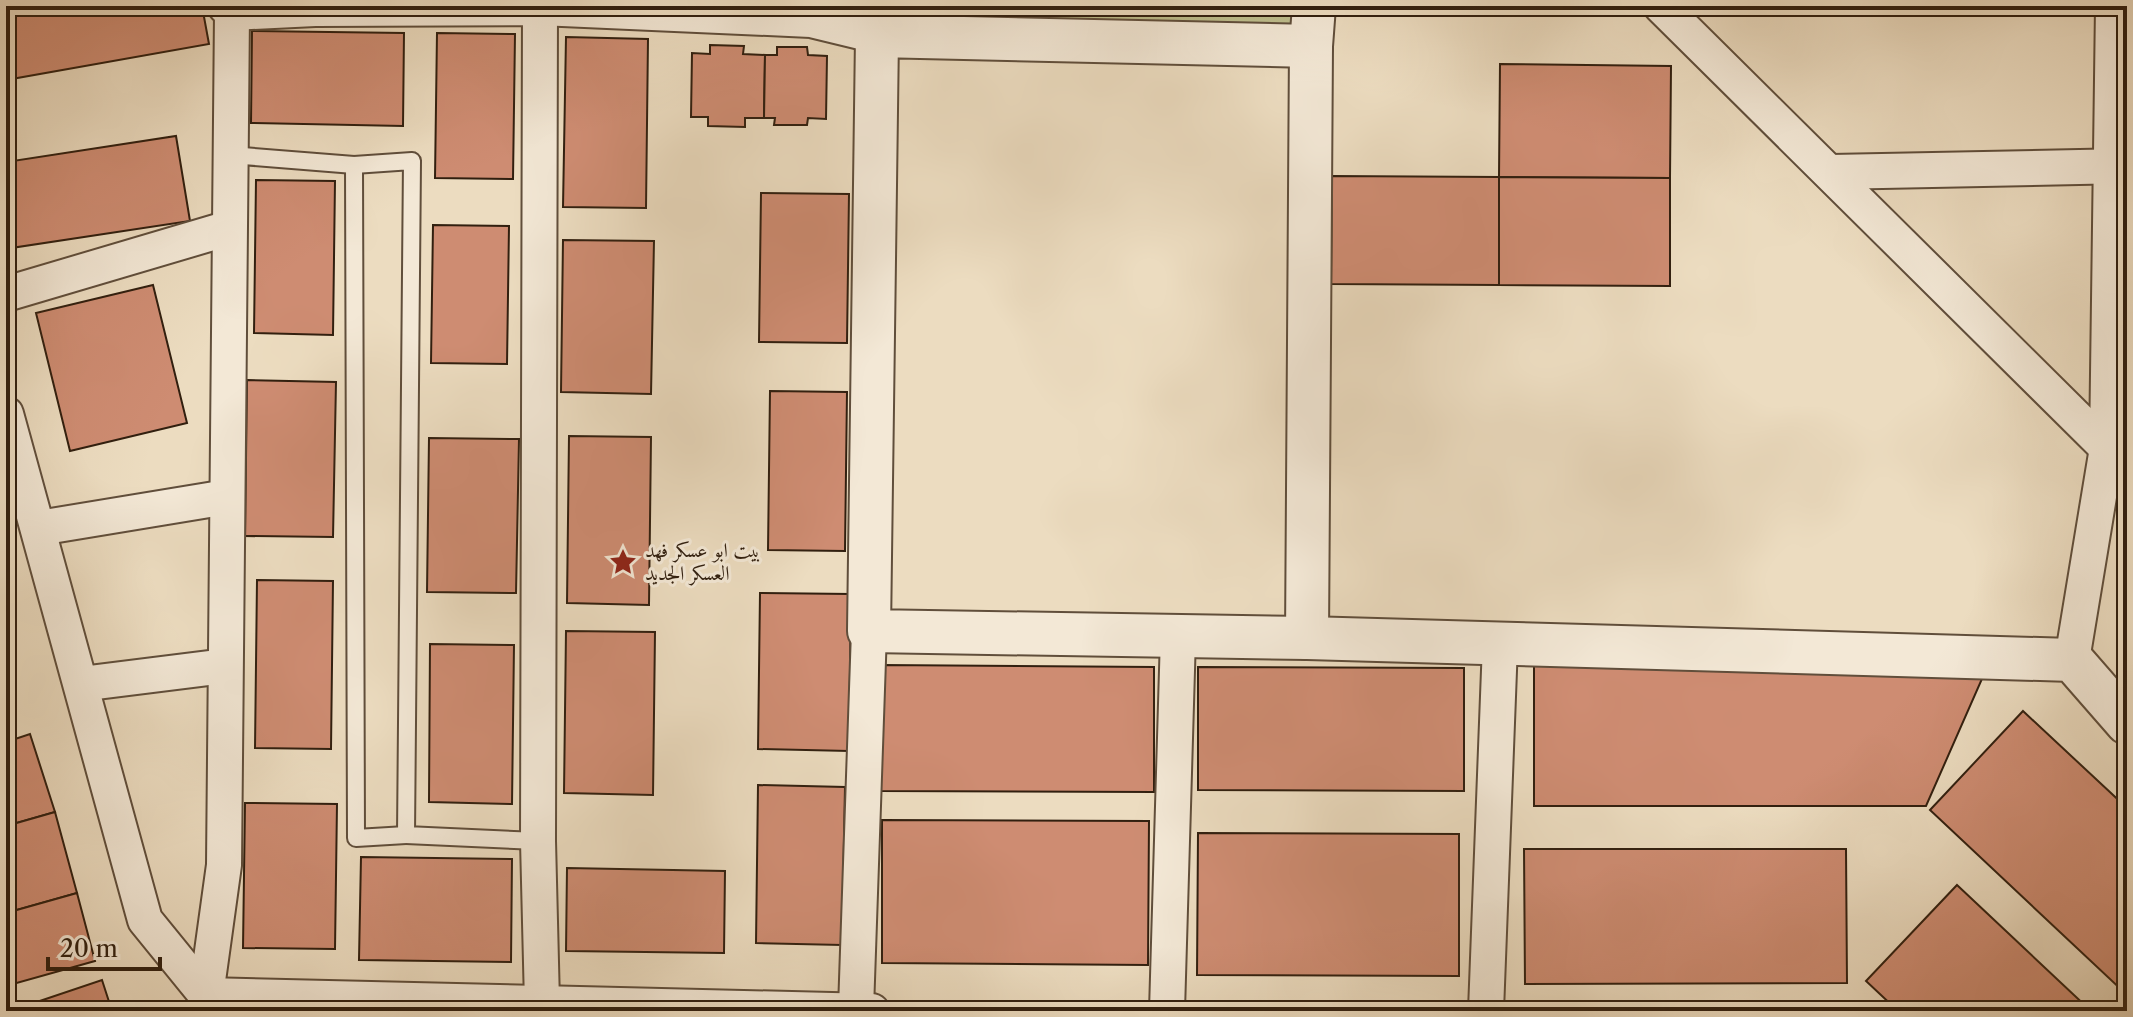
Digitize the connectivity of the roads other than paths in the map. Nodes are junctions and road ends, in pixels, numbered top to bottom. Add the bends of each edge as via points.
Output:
1 (1661, 6) edge
2 (2113, 6) edge
3 (540, 7) edge
4 (228, 10) edge
5 (811, 13) edge
6 (1313, 26) edge
7 (877, 36) junction
8 (230, 155) junction
9 (354, 165) junction
10 (2119, 166) edge
11 (1831, 172) junction
12 (229, 228) junction
13 (6, 294) edge
14 (6, 414) edge
15 (2107, 448) junction
16 (227, 497) junction
17 (39, 528) junction
18 (869, 631) junction
19 (1178, 636) junction
20 (1307, 638) junction
21 (1500, 644) junction
22 (2072, 660) junction
23 (225, 666) junction
24 (81, 684) junction
25 (2127, 723) edge
26 (406, 835) junction
27 (538, 841) junction
28 (207, 1003) edge
29 (542, 1003) junction
30 (864, 1010) edge
31 (1167, 1011) edge
32 (1486, 1011) edge

1 - 11 street
2 - 10 street
3 - 4 street
3 - 5 street
3 - 27 street
4 - 8 street
5 - 7 street
6 - 7 street
6 - 20 street
7 - 18 street
8 - 9 lane
8 - 12 street
9 - 26 lane via 356,838
9 - 26 lane via 412,161
10 - 11 street
10 - 15 street
11 - 15 street
12 - 13 street
12 - 16 street
14 - 17 street
15 - 22 street
16 - 17 street
16 - 23 street
17 - 24 street
18 - 19 street
18 - 30 street
19 - 20 street
19 - 31 street
20 - 21 street
21 - 22 street
21 - 32 street
22 - 25 street
23 - 24 street
23 - 28 street via 224,865
24 - 28 street via 145,920
26 - 27 lane
27 - 29 street
28 - 29 street
29 - 30 street

